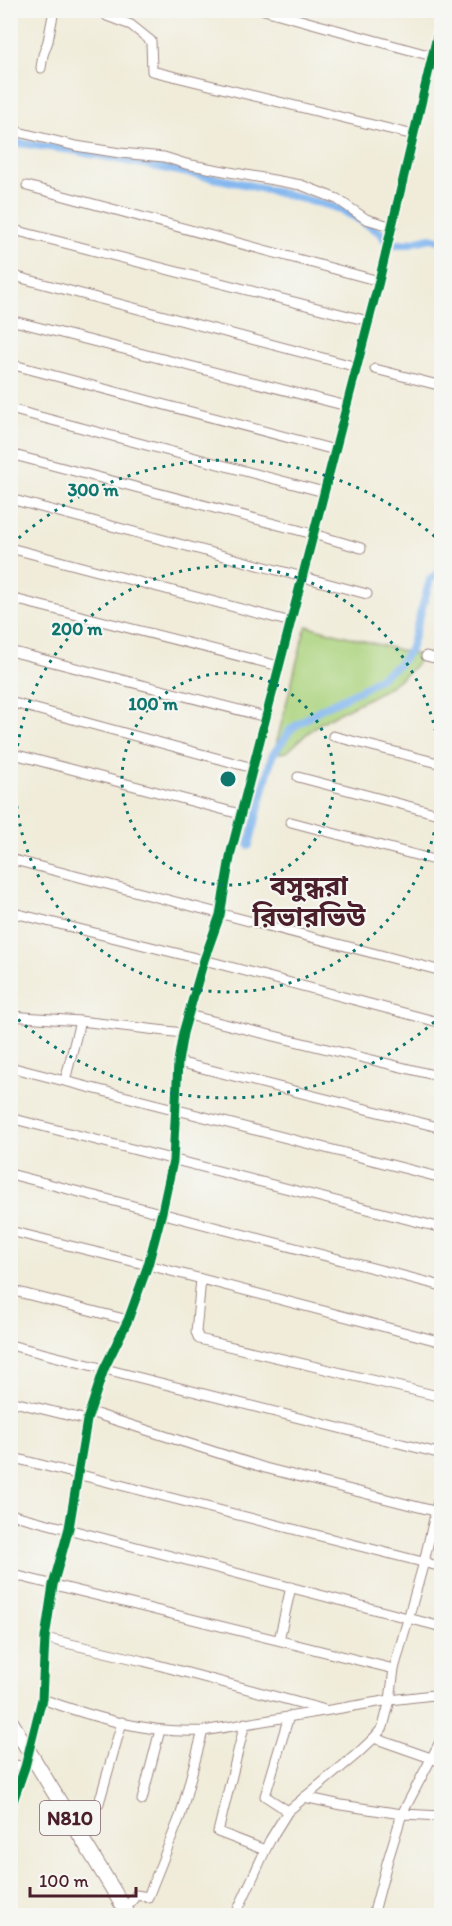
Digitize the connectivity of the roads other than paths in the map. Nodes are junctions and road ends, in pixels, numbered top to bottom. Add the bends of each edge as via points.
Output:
1 (54, 10) edge
2 (105, 10) edge
3 (264, 10) edge
4 (427, 10) edge
5 (441, 15) edge
6 (432, 56) junction
7 (41, 68) dead end
8 (10, 130) edge
9 (414, 135) junction
10 (27, 186) dead end
11 (393, 227) junction
12 (10, 229) edge
13 (10, 275) edge
14 (379, 281) junction
15 (10, 320) edge
16 (369, 321) junction
17 (10, 364) edge
18 (357, 367) junction
19 (375, 369) dead end
20 (441, 386) edge
21 (347, 406) junction
22 (10, 409) edge
23 (335, 450) junction
24 (10, 454) edge
25 (324, 492) junction
26 (10, 499) edge
27 (314, 534) junction
28 (10, 548) edge
29 (361, 548) dead end
30 (302, 577) junction
31 (367, 594) dead end
32 (10, 598) edge
33 (291, 622) junction
34 (10, 651) edge
35 (426, 656) dead end
36 (441, 660) edge
37 (279, 666) junction
38 (10, 702) edge
39 (266, 717) junction
40 (333, 736) dead end
41 (10, 753) edge
42 (441, 764) edge
43 (253, 768) junction
44 (298, 777) dead end
45 (240, 814) junction
46 (441, 815) edge
47 (291, 822) dead end
48 (10, 859) edge
49 (441, 862) edge
50 (10, 912) edge
51 (220, 915) junction
52 (204, 960) junction
53 (441, 971) edge
54 (188, 1014) junction
55 (10, 1016) edge
56 (80, 1021) junction
57 (441, 1023) edge
58 (183, 1033) junction
59 (178, 1062) junction
60 (10, 1067) edge
61 (441, 1077) edge
62 (64, 1081) junction
63 (175, 1110) junction
64 (10, 1118) edge
65 (441, 1128) edge
66 (173, 1161) junction
67 (10, 1174) edge
68 (441, 1178) edge
69 (162, 1212) junction
70 (441, 1228) edge
71 (10, 1231) edge
72 (148, 1265) junction
73 (201, 1279) junction
74 (441, 1286) edge
75 (10, 1290) edge
76 (128, 1320) junction
77 (441, 1342) edge
78 (10, 1345) edge
79 (104, 1369) junction
80 (441, 1396) edge
81 (10, 1401) edge
82 (88, 1416) junction
83 (441, 1454) edge
84 (10, 1457) edge
85 (78, 1474) junction
86 (441, 1484) edge
87 (438, 1513) edge
88 (10, 1514) edge
89 (69, 1528) junction
90 (424, 1562) junction
91 (441, 1567) edge
92 (10, 1574) edge
93 (53, 1585) junction
94 (291, 1587) junction
95 (409, 1619) junction
96 (441, 1628) edge
97 (45, 1638) junction
98 (279, 1640) junction
99 (394, 1669) junction
100 (441, 1694) edge
101 (42, 1699) junction
102 (390, 1700) junction
103 (326, 1710) junction
104 (289, 1716) junction
105 (10, 1720) edge
106 (122, 1722) junction
107 (245, 1724) junction
108 (160, 1730) junction
109 (203, 1731) junction
110 (374, 1738) junction
111 (441, 1738) edge
112 (29, 1750) junction
113 (431, 1758) junction
114 (441, 1762) edge
115 (10, 1764) edge
116 (25, 1767) junction
117 (304, 1797) junction
118 (142, 1800) dead end
119 (99, 1803) dead end
120 (10, 1810) edge
121 (288, 1811) junction
122 (402, 1814) junction
123 (441, 1816) edge
124 (265, 1850) junction
125 (127, 1913) edge
126 (374, 1915) edge
127 (235, 1916) edge

1 - 7 street
2 - 9 street via 107,16 132,25 151,41 152,71
3 - 6 street
4 - 5 street
5 - 6 street
6 - 9 street
8 - 11 street via 76,146 164,157 301,185 337,199 366,219
9 - 11 street
10 - 14 street
11 - 14 street
12 - 16 street
13 - 18 street
14 - 16 street
15 - 21 street
16 - 18 street
17 - 23 street
18 - 21 street
19 - 20 street
21 - 23 street
22 - 25 street
23 - 25 street
24 - 27 street
25 - 27 street
26 - 30 street
27 - 29 street
27 - 30 street
28 - 33 street
30 - 31 street
30 - 33 street
32 - 37 street
33 - 37 street
34 - 39 street
35 - 36 street
37 - 39 street
38 - 43 street
39 - 43 street
40 - 42 street
41 - 45 street
43 - 45 street
44 - 46 street
45 - 51 street
47 - 49 street
48 - 51 street
50 - 52 street
51 - 52 street
51 - 53 street
52 - 54 street
52 - 57 street
54 - 58 street
54 - 61 street
55 - 56 street
56 - 58 street
56 - 62 street
58 - 59 street
59 - 63 street
59 - 65 street
60 - 62 street
62 - 63 street
63 - 66 street
63 - 68 street
64 - 66 street
66 - 69 street
66 - 70 street
67 - 69 street
69 - 72 street
69 - 74 street
71 - 72 street
72 - 73 street
72 - 76 street
73 - 77 street
73 - 80 street via 195,1332 199,1339
75 - 76 street
76 - 79 street
78 - 79 street
79 - 82 street
79 - 83 street
81 - 82 street
82 - 85 street
82 - 87 street
84 - 85 street
85 - 89 street
85 - 90 street
86 - 87 street
87 - 90 street
88 - 89 street
89 - 93 street
89 - 94 street
90 - 91 street
90 - 95 street
92 - 93 street
93 - 97 street
93 - 98 street
94 - 95 street
94 - 98 street
95 - 96 street
95 - 99 street
97 - 101 street
97 - 103 street
98 - 99 street
99 - 102 street
100 - 102 street
101 - 106 street
101 - 112 street
102 - 103 street
102 - 110 street via 383,1727
103 - 104 street
104 - 107 street
104 - 121 street via 266,1796
105 - 112 highway, N810
106 - 108 street
106 - 119 street
107 - 109 street
107 - 124 street via 218,1832
108 - 109 street
108 - 118 street
109 - 125 street via 181,1814 148,1897 136,1895
110 - 113 street
110 - 117 street
111 - 113 street
112 - 116 street
112 - 125 highway, N810
113 - 114 street
113 - 122 street
115 - 116 street
116 - 120 street
117 - 121 street
117 - 122 street
121 - 124 street
122 - 123 street
122 - 126 street
124 - 127 street

